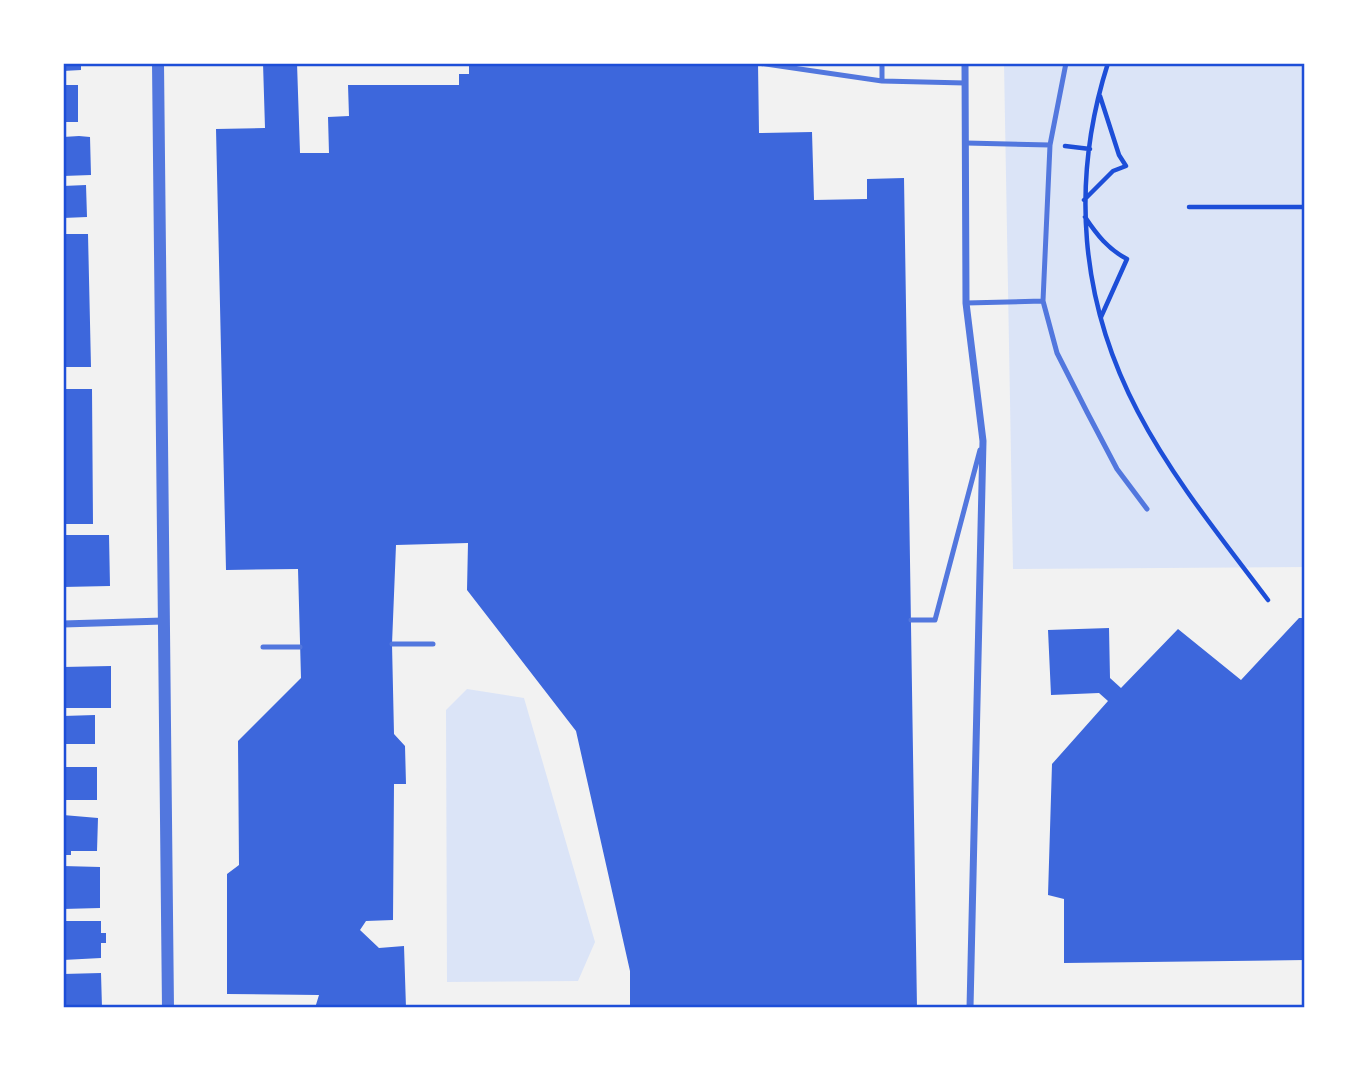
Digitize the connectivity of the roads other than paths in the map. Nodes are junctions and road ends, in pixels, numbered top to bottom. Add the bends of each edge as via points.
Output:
1 (158, 63) edge
2 (758, 63) edge
3 (882, 63) edge
4 (965, 63) edge
5 (1066, 63) edge
6 (882, 81) junction
7 (965, 83) junction
8 (966, 143) junction
9 (1050, 145) junction
10 (1043, 301) junction
11 (966, 303) junction
12 (983, 441) junction
13 (1147, 509) dead end
14 (911, 620) dead end
15 (163, 621) junction
16 (63, 624) edge
17 (392, 644) dead end
18 (433, 644) dead end
19 (300, 646) dead end
20 (263, 647) dead end
21 (168, 1008) edge
22 (970, 1008) edge

1 - 15 street
2 - 6 lane
3 - 6 lane
4 - 7 street
5 - 9 lane
6 - 7 lane
7 - 8 street
8 - 9 lane
8 - 11 street
9 - 10 lane
10 - 11 lane
10 - 13 lane via 1057,353 1118,469
11 - 12 street
12 - 14 lane via 935,620
12 - 22 street
15 - 16 street
15 - 21 street
17 - 18 lane
19 - 20 lane

